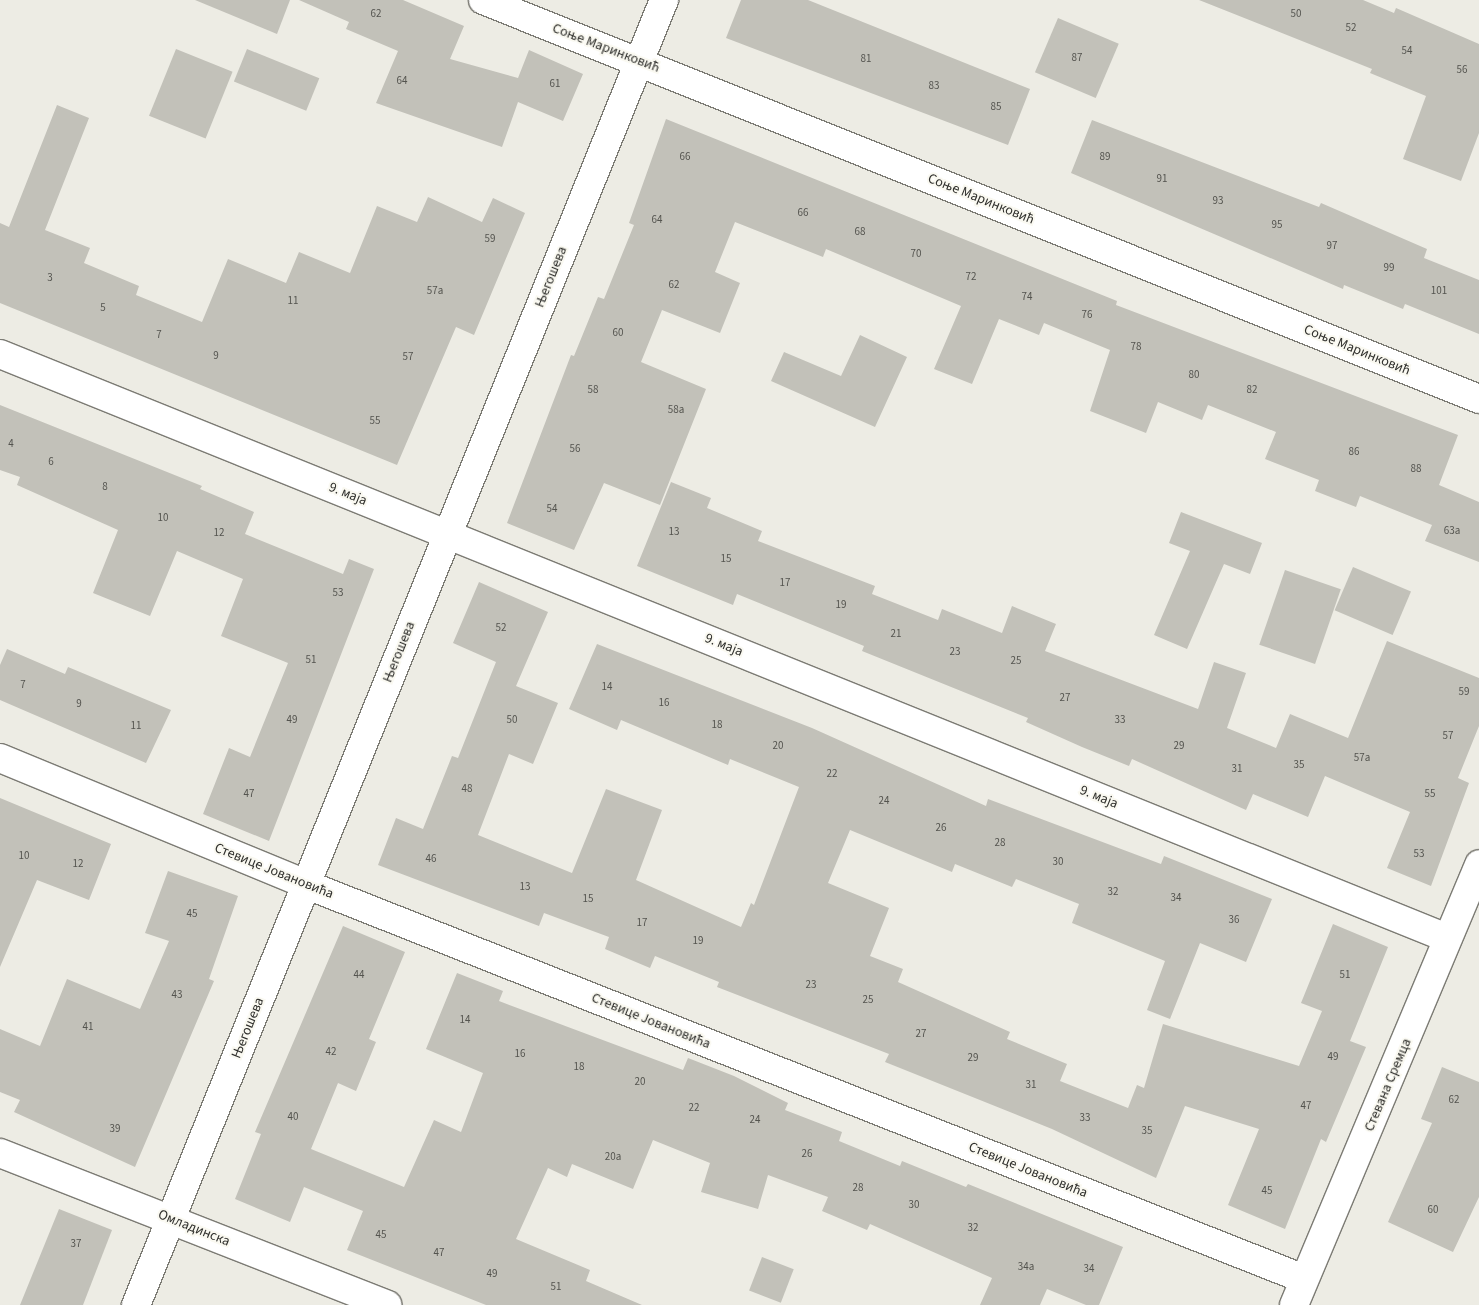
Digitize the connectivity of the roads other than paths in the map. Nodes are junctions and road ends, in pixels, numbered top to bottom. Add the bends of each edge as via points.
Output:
1 (483, 0) edge
2 (664, 0) edge
3 (639, 60) junction
4 (0, 354) edge
5 (1479, 399) edge
6 (447, 534) junction
7 (0, 758) edge
8 (1479, 864) edge
9 (305, 884) junction
10 (1447, 938) junction
11 (0, 1154) edge
12 (172, 1219) junction
13 (1304, 1279) junction
14 (136, 1305) edge
15 (388, 1305) edge
16 (1294, 1305) edge

1 - 3 street, Соње Маринковић
2 - 3 street, Његошева
3 - 5 street, Соње Маринковић
3 - 6 street, Његошева
4 - 6 street, 9. маја
6 - 9 street, Његошева
6 - 10 street, 9. маја
7 - 9 street, Стевице Јовановића
8 - 10 street, Стевана Сремца
9 - 12 street, Његошева
9 - 13 street, Стевице Јовановића
10 - 13 street, Стевана Сремца
11 - 12 street, Омладинска
12 - 14 street, Његошева
12 - 15 street, Омладинска
13 - 16 street, Стевана Сремца

